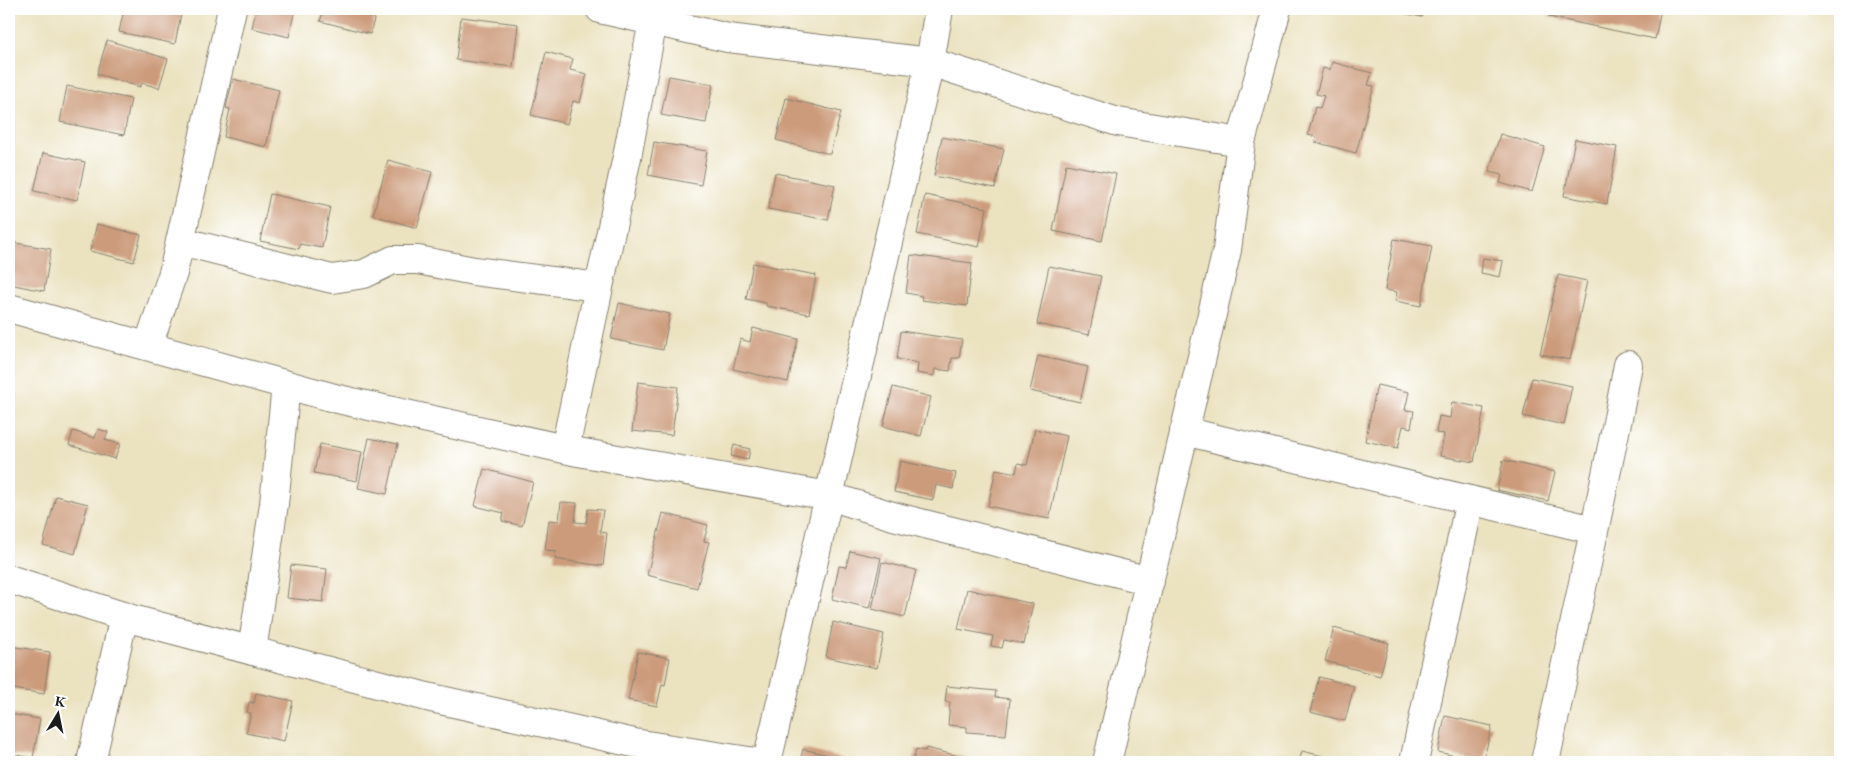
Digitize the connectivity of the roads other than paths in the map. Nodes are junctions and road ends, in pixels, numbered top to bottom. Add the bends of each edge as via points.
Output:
1 (232, 9) edge
2 (600, 9) edge
3 (939, 9) edge
4 (1277, 9) edge
5 (653, 21) junction
6 (930, 62) junction
7 (1241, 142) junction
8 (180, 241) junction
9 (599, 286) junction
10 (9, 308) edge
11 (148, 346) junction
12 (1628, 365) dead end
13 (286, 385) junction
14 (1184, 431) junction
15 (565, 449) junction
16 (828, 496) junction
17 (1470, 500) junction
18 (1594, 530) junction
19 (9, 579) edge
20 (1150, 581) junction
21 (124, 616) junction
22 (252, 651) junction
23 (91, 762) edge
24 (756, 762) edge
25 (767, 762) edge
26 (1107, 762) edge
27 (1414, 762) edge
28 (1545, 762) edge

1 - 8 street
2 - 5 street
3 - 6 street
4 - 7 street
5 - 6 street via 728,38
5 - 9 street
6 - 7 street via 1118,122
6 - 16 street
7 - 14 street via 1227,250
8 - 9 street via 332,279 364,274 393,260 418,260 474,271
8 - 11 street via 173,273
9 - 15 street
10 - 11 street
11 - 13 street
12 - 18 street
13 - 15 street
13 - 22 street via 274,504
14 - 17 street
14 - 20 street
15 - 16 street
16 - 20 street via 893,516
16 - 25 street
17 - 18 street
17 - 27 street
18 - 28 street
19 - 21 street
20 - 26 street
21 - 22 street
21 - 23 street
22 - 24 street via 446,702 634,743

